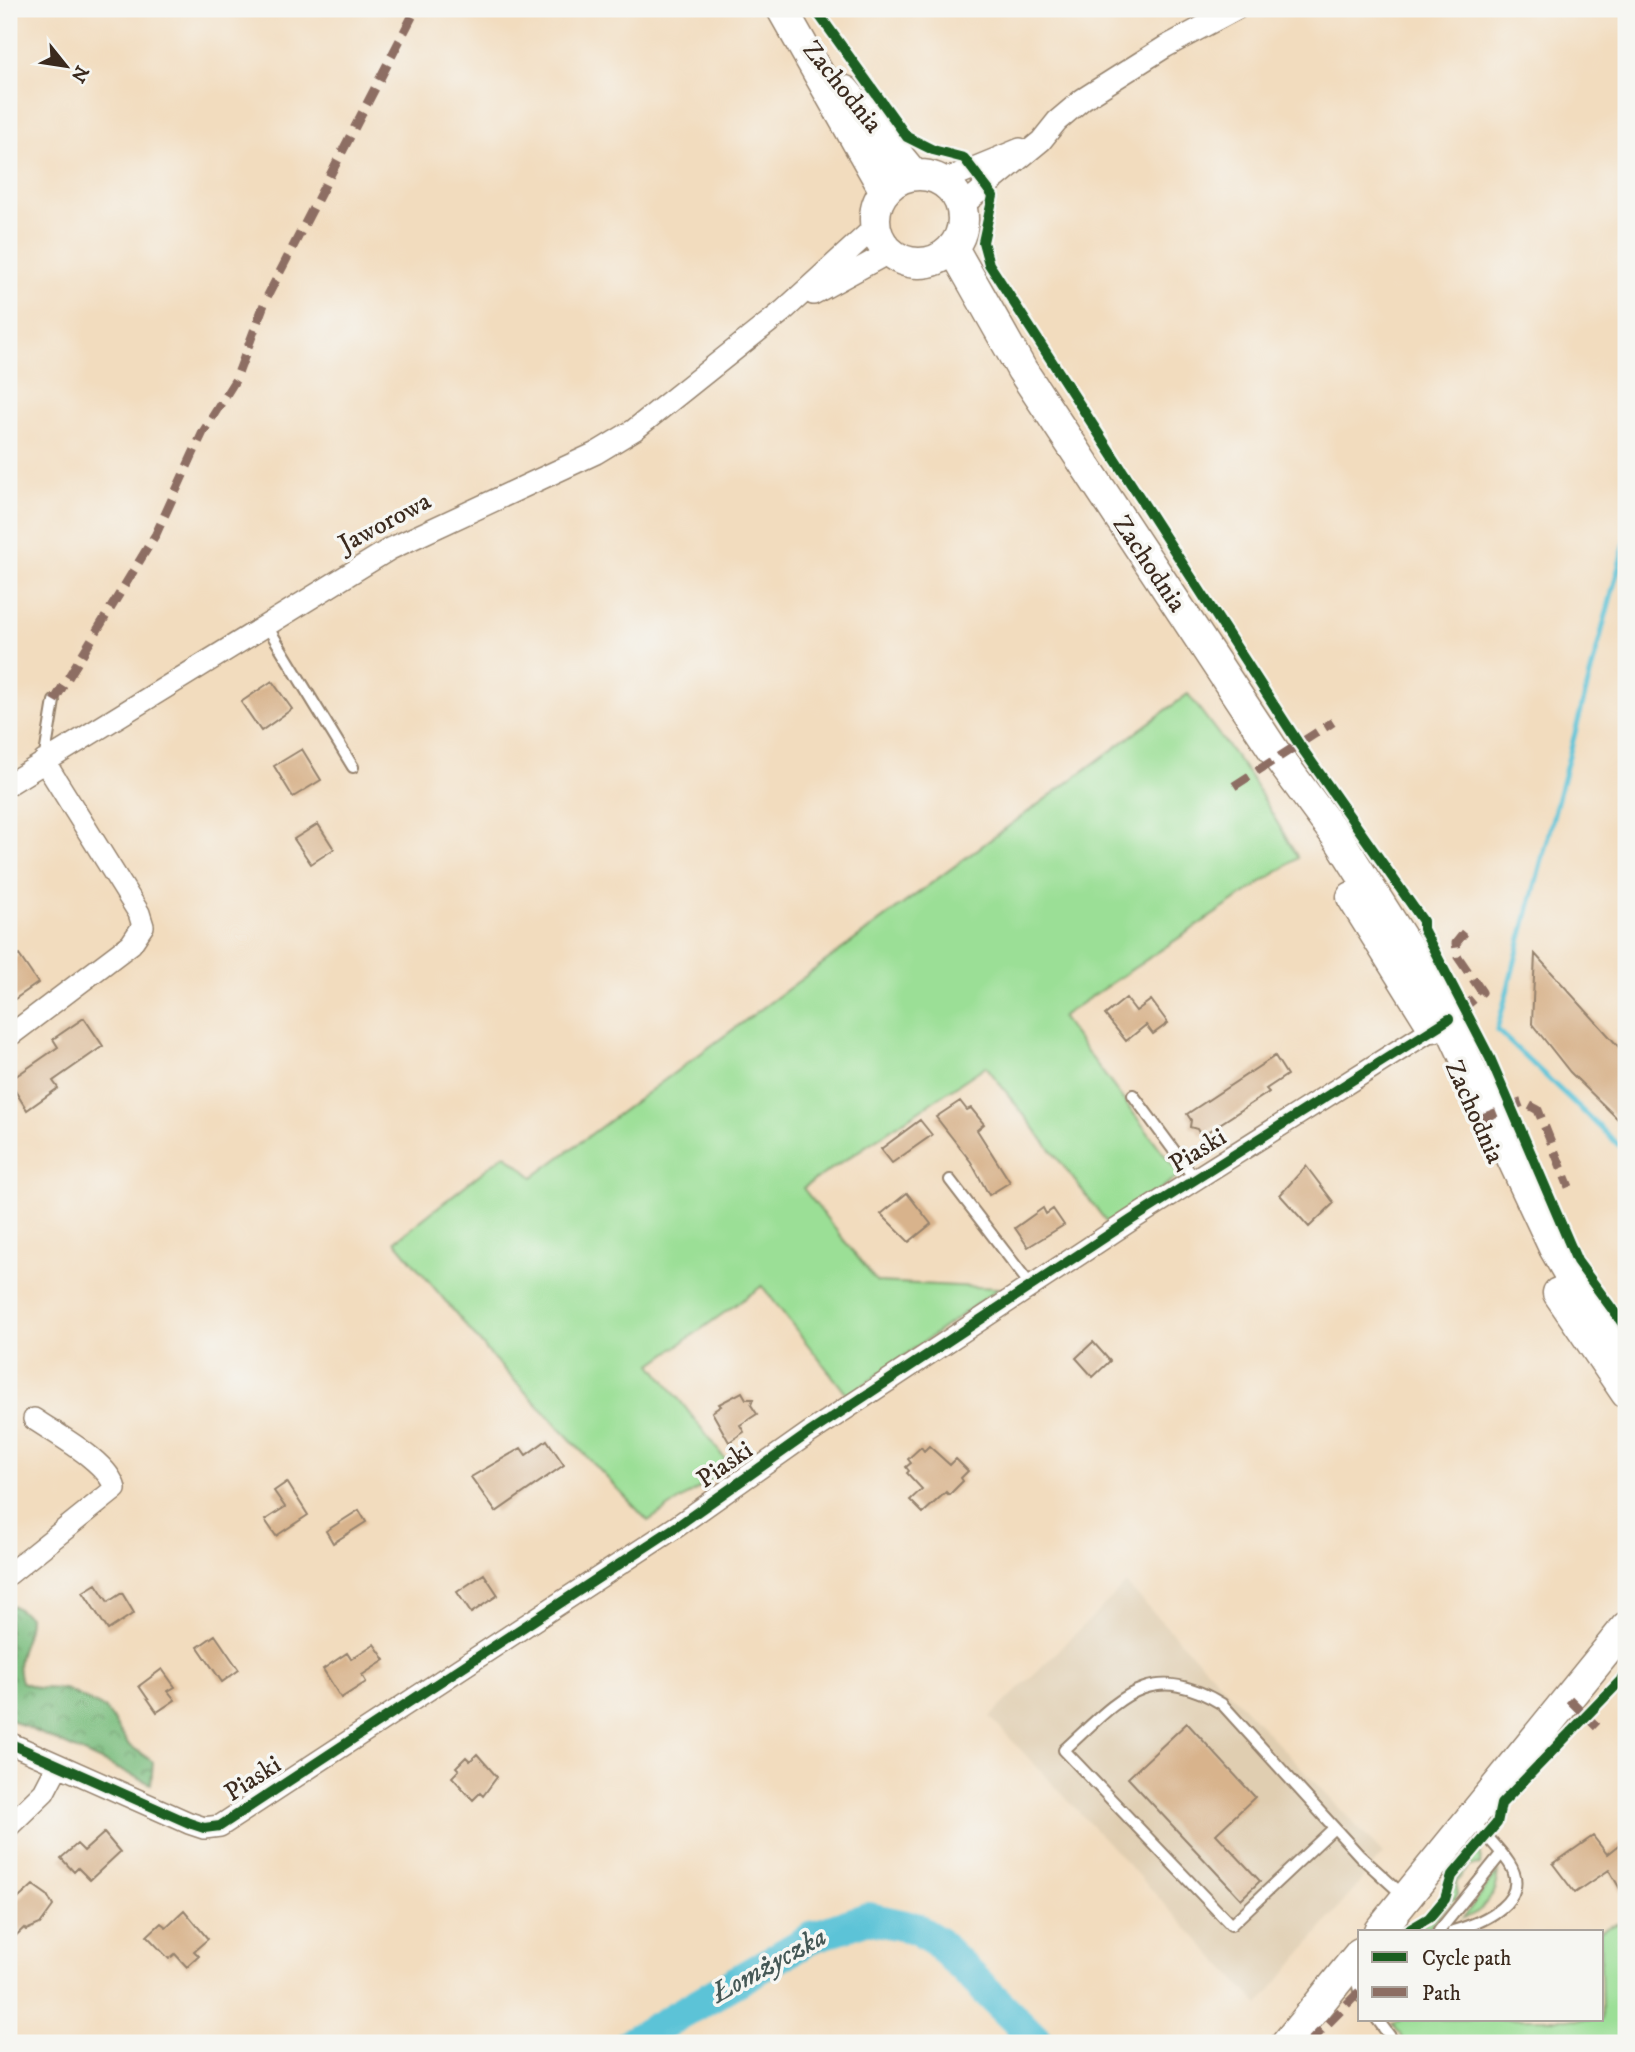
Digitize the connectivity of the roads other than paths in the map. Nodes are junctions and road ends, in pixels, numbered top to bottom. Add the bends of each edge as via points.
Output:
1 (1236, 9) edge
2 (789, 20) edge
3 (1041, 141) junction
4 (928, 178) junction
5 (885, 191) junction
6 (962, 206) junction
7 (876, 226) junction
8 (890, 252) junction
9 (941, 255) junction
10 (783, 310) junction
11 (267, 626) junction
12 (54, 701) dead end
13 (44, 761) junction
14 (353, 767) dead end
15 (9, 784) edge
16 (1441, 1024) junction
17 (12, 1034) dead end
18 (1133, 1095) dead end
19 (1195, 1179) junction
20 (950, 1180) dead end
21 (1031, 1287) junction
22 (1626, 1354) edge
23 (1626, 1393) edge
24 (34, 1419) dead end
25 (9, 1574) edge
26 (1626, 1627) edge
27 (9, 1743) edge
28 (58, 1765) junction
29 (1471, 1818) junction
30 (9, 1826) edge
31 (1334, 1828) junction
32 (1501, 1854) junction
33 (1406, 1898) junction
34 (1380, 1930) edge
35 (1440, 1930) edge
36 (1457, 1930) edge
37 (1356, 1975) edge
38 (1378, 2021) edge
39 (1287, 2043) edge
40 (1395, 2043) edge

1 - 3 street via 1083,99
2 - 4 main road, Zachodnia
2 - 5 main road, Zachodnia
3 - 4 street
3 - 6 street
4 - 5 main road via 893,183
4 - 6 main road via 957,195
5 - 7 main road
6 - 9 main road via 964,221
7 - 8 main road
7 - 10 street, Jaworowa
8 - 9 main road via 915,263
8 - 10 street, Jaworowa
9 - 16 main road, Zachodnia via 949,282 1022,370 1278,757 1325,853
10 - 11 street, Jaworowa via 634,430 596,453 390,549
11 - 13 street, Jaworowa
11 - 14 lane
12 - 13 lane
13 - 15 street, Jaworowa
13 - 17 street via 143,926 131,944
16 - 19 street, Piaski
16 - 22 main road, Zachodnia via 1554,1248
16 - 23 main road, Zachodnia via 1518,1216 1548,1276
18 - 19 lane
19 - 21 street, Piaski
20 - 21 lane
21 - 28 street, Piaski via 220,1826 204,1828 189,1823
24 - 25 street via 97,1462 113,1477 115,1489
26 - 29 main road
27 - 28 street, Piaski
28 - 30 street via 44,1792
29 - 32 lane
29 - 33 main road
31 - 31 lane via 1222,1704 1197,1689 1164,1684 1124,1695 1064,1750 1231,1925
31 - 33 lane
32 - 35 lane
32 - 36 lane via 1515,1877 1504,1908
33 - 34 main road
37 - 39 main road
38 - 40 lane

